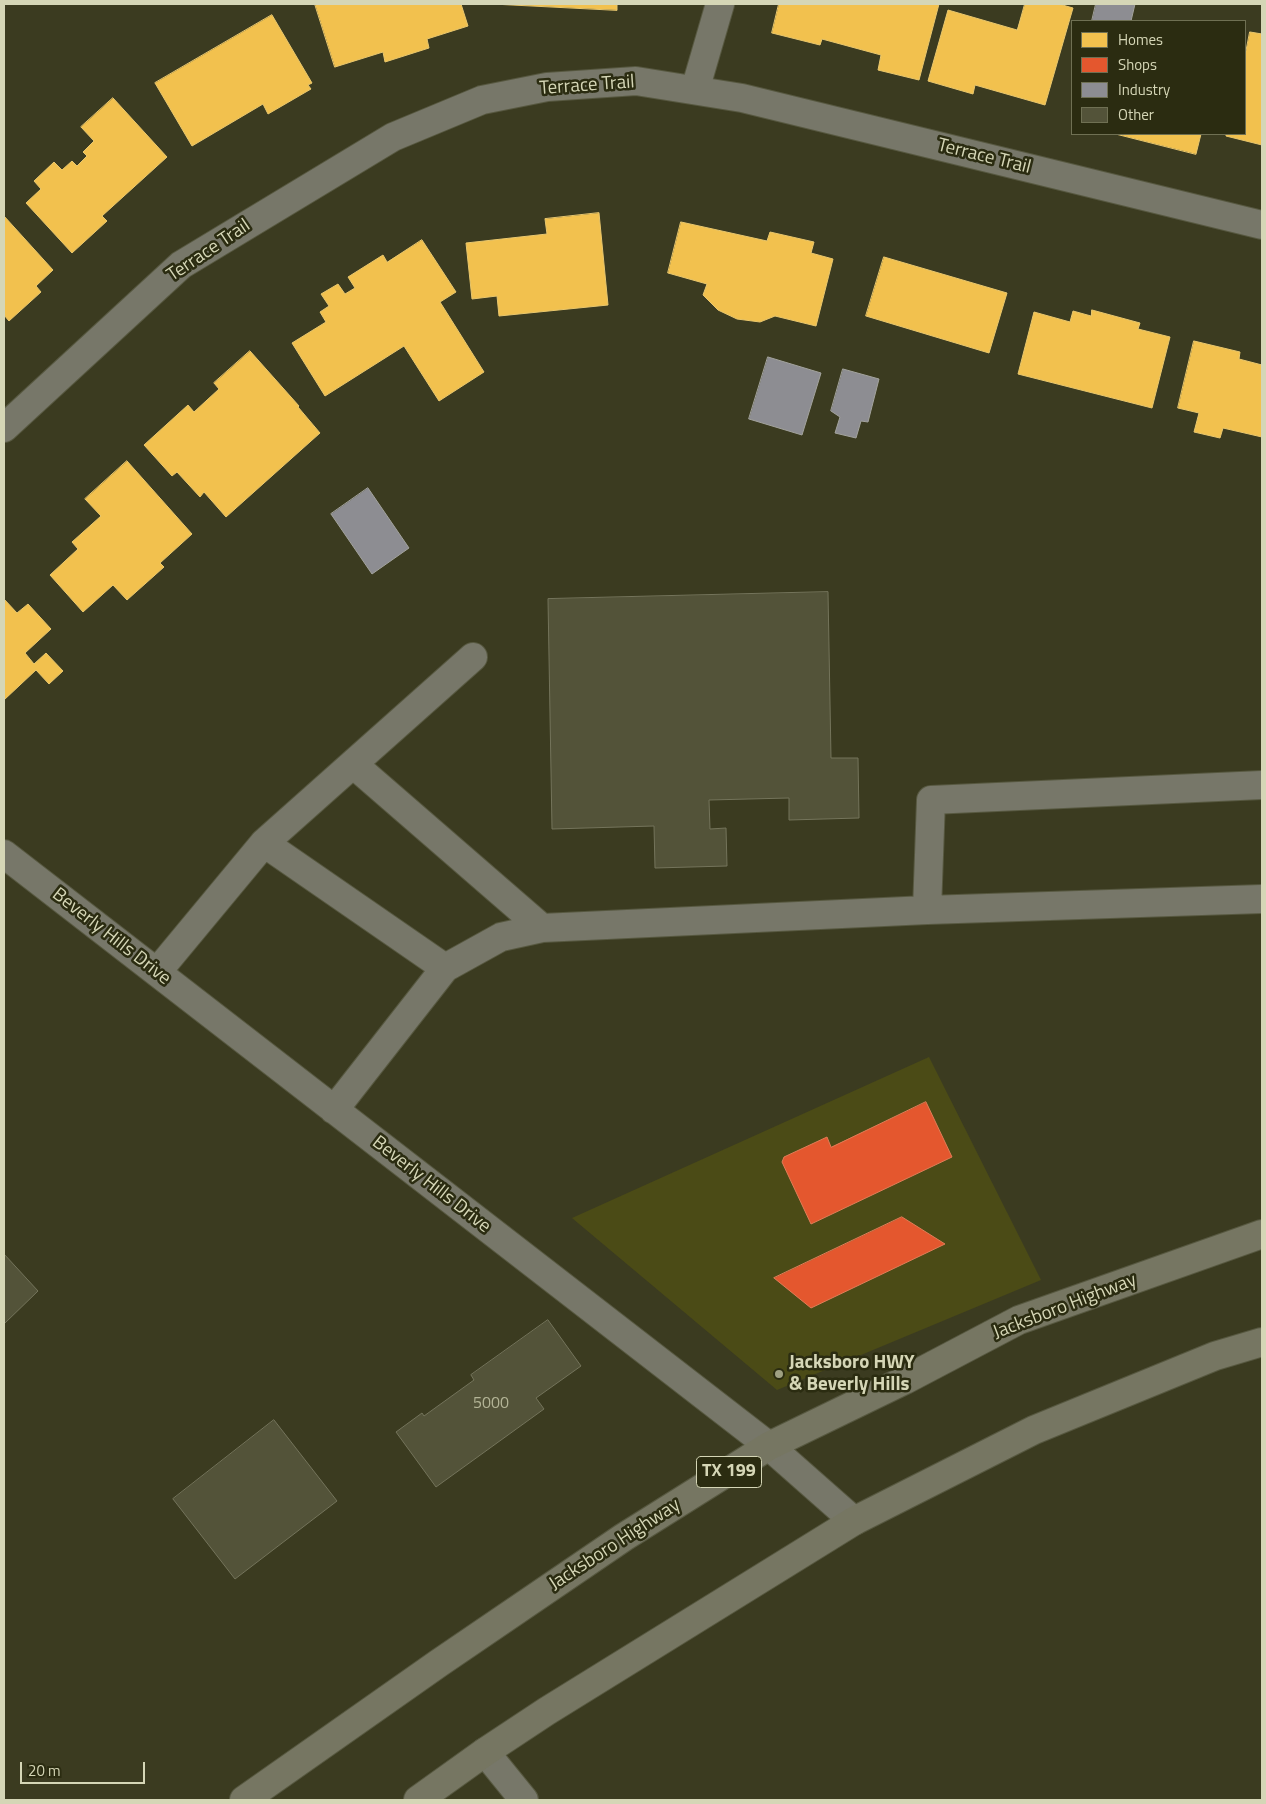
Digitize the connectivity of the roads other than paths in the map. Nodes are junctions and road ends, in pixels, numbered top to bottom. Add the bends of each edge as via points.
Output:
1 (720, 4) edge
2 (695, 90) junction
3 (1262, 225) edge
4 (4, 428) edge
5 (473, 657) dead end
6 (353, 764) junction
7 (1262, 785) edge
8 (264, 843) junction
9 (4, 854) edge
10 (1262, 899) edge
11 (927, 910) junction
12 (542, 928) junction
13 (445, 968) junction
14 (157, 972) junction
15 (334, 1110) junction
16 (1262, 1234) edge
17 (1262, 1342) edge
18 (769, 1446) junction
19 (854, 1521) junction
20 (486, 1752) junction
21 (244, 1800) edge
22 (418, 1800) edge
23 (524, 1800) edge

1 - 2 street
2 - 3 street, Terrace Trail via 742,98
2 - 4 street, Terrace Trail via 636,81 547,87 482,100 393,137 182,265
5 - 6 street
6 - 8 street
6 - 12 street
7 - 11 street via 930,800
8 - 13 street
8 - 14 street
9 - 14 street, Beverly Hills Drive
10 - 11 street
11 - 12 street
12 - 13 street via 501,937
13 - 15 street
14 - 15 street, Beverly Hills Drive
15 - 18 street, Beverly Hills Drive
16 - 18 main road, Jacksboro Highway / TX 199 via 1020,1320
17 - 19 main road via 1215,1356 1034,1430
18 - 19 street, Beverly Hills Drive
18 - 21 main road, Jacksboro Highway / TX 199 via 624,1537
19 - 20 main road via 546,1711
20 - 22 main road
20 - 23 street

